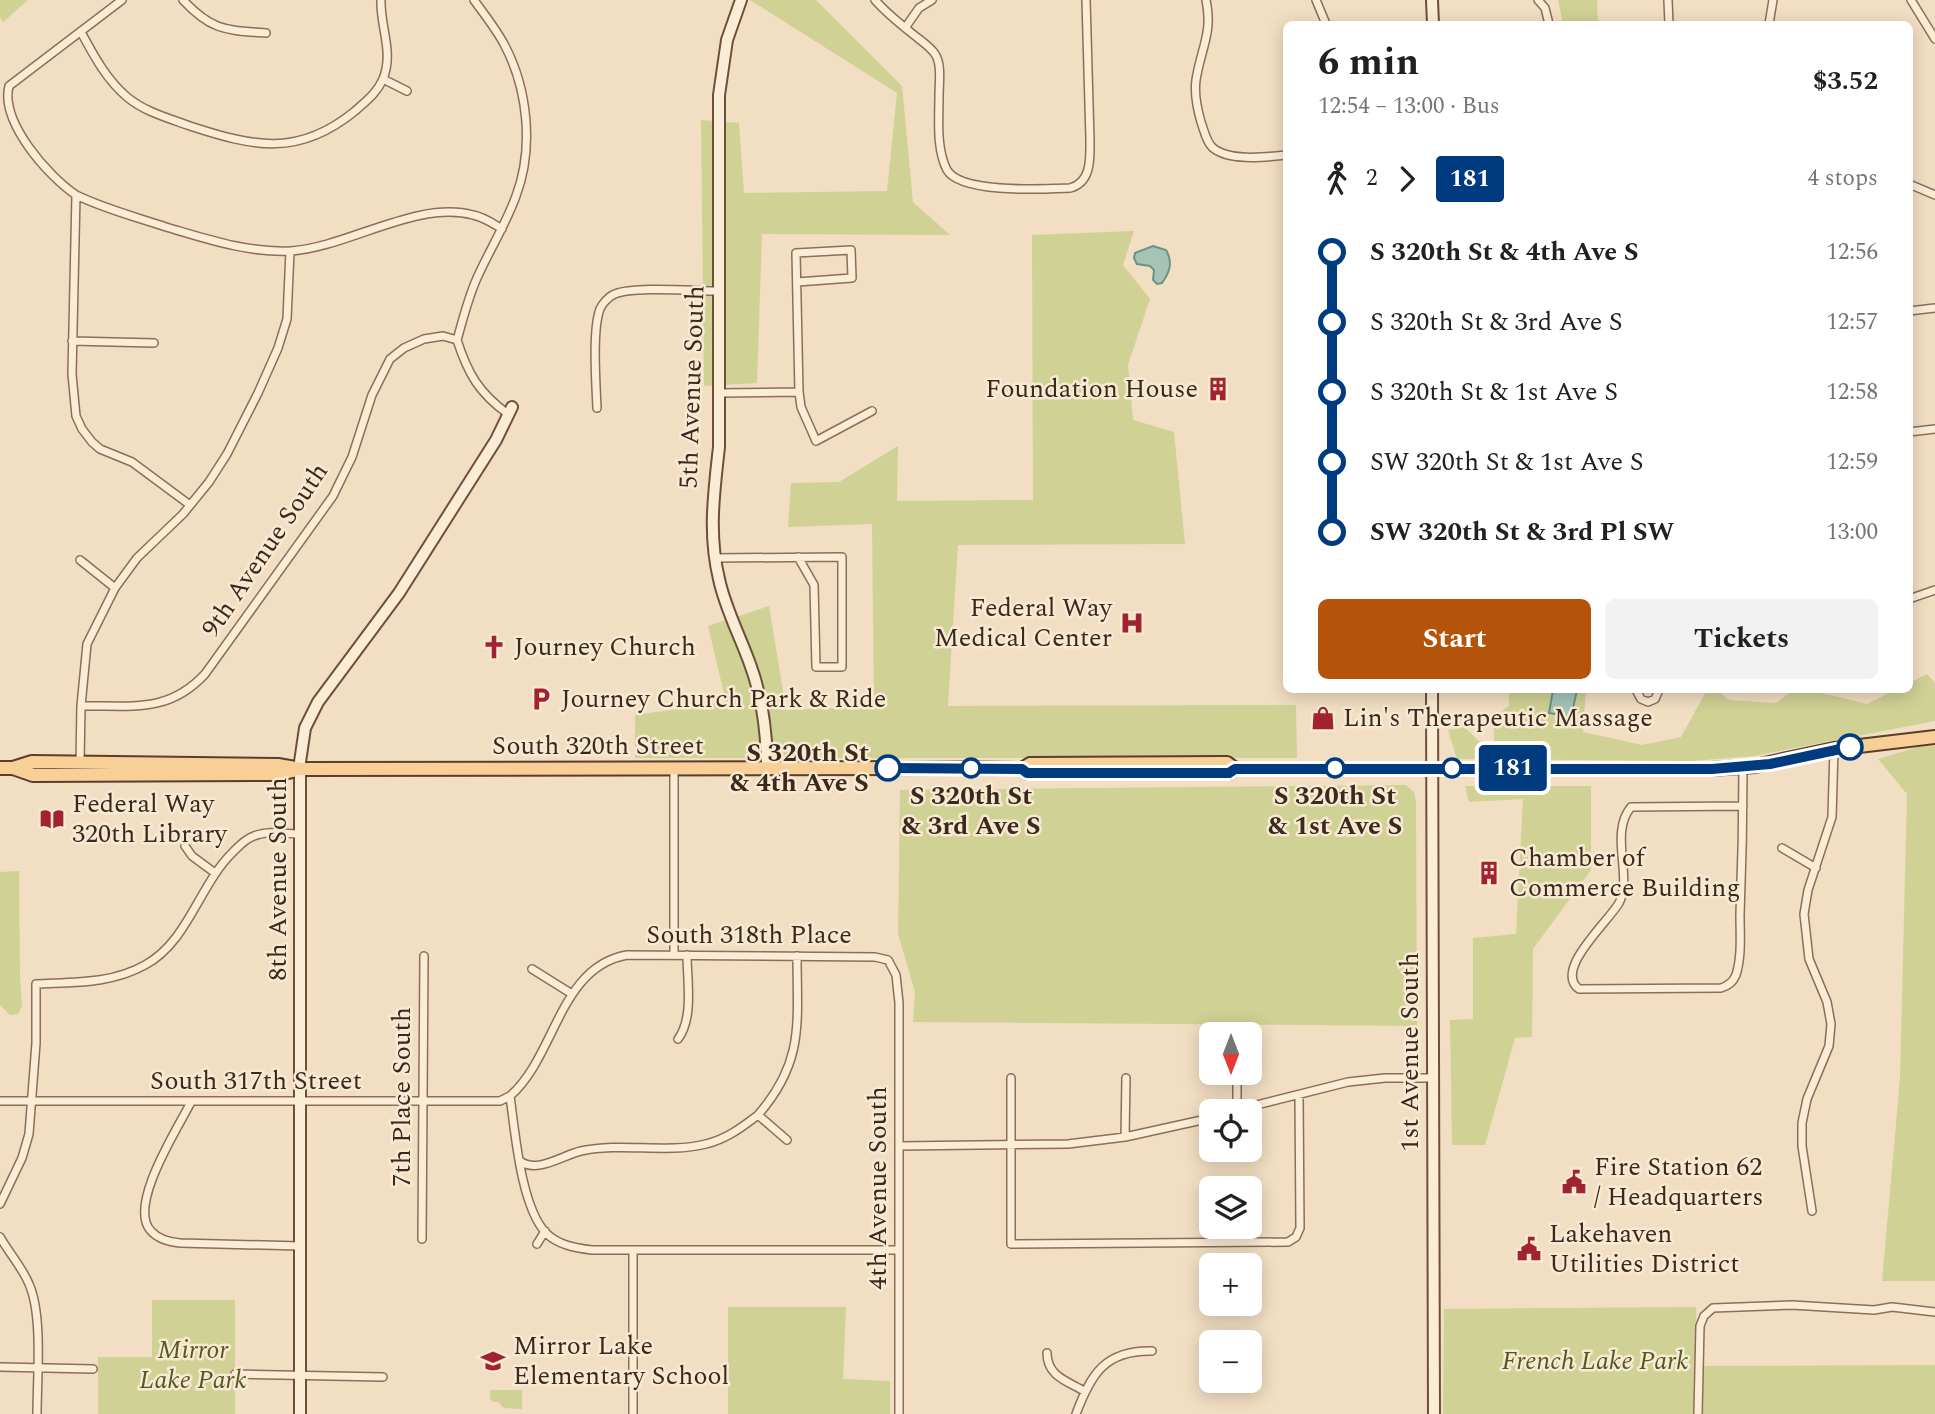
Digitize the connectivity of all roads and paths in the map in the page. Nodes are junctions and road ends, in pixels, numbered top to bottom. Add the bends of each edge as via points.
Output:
1 (122, 0) edge
2 (183, 0) edge
3 (381, 0) edge
4 (474, 0) edge
5 (741, 0) edge
6 (875, 0) edge
7 (932, 0) edge
8 (1086, 0) edge
9 (1206, 0) edge
10 (1316, 0) edge
11 (1432, 0) edge
12 (1538, 0) edge
13 (1668, 0) edge
14 (1773, 0) edge
15 (1911, 0) edge
16 (1325, 21) edge
17 (1433, 21) edge
18 (1548, 21) edge
19 (1669, 21) edge
20 (1770, 21) edge
21 (905, 28) junction
22 (81, 32) junction
23 (266, 33) dead end
24 (1935, 39) edge
25 (383, 79) junction
26 (407, 91) dead end
27 (1, 103) edge
28 (1283, 155) edge
29 (1913, 186) edge
30 (76, 195) junction
31 (1935, 195) edge
32 (502, 229) junction
33 (289, 251) junction
34 (797, 282) junction
35 (718, 291) junction
36 (1935, 308) edge
37 (1913, 311) edge
38 (457, 340) junction
39 (72, 341) junction
40 (154, 343) dead end
41 (799, 391) junction
42 (719, 393) junction
43 (597, 408) dead end
44 (510, 410) joint
45 (872, 411) dead end
46 (1935, 429) edge
47 (1913, 432) edge
48 (190, 505) junction
49 (798, 557) junction
50 (715, 558) junction
51 (80, 560) dead end
52 (115, 588) junction
53 (1935, 590) edge
54 (1913, 598) edge
55 (1432, 693) edge
56 (1637, 693) edge
57 (1658, 693) edge
58 (81, 705) junction
59 (1935, 737) edge
60 (1834, 749) junction
61 (80, 764) junction
62 (194, 765) junction
63 (1432, 768) junction
64 (1743, 768) junction
65 (11, 769) edge
66 (300, 769) junction
67 (674, 769) junction
68 (767, 769) junction
69 (116, 774) junction
70 (1743, 806) junction
71 (301, 834) junction
72 (185, 846) dead end
73 (1782, 848) dead end
74 (1816, 868) junction
75 (215, 873) junction
76 (424, 956) dead end
77 (674, 956) junction
78 (687, 956) junction
79 (797, 956) junction
80 (892, 964) joint
81 (532, 969) dead end
82 (572, 994) junction
83 (677, 1039) dead end
84 (1011, 1078) dead end
85 (1125, 1078) dead end
86 (1432, 1078) junction
87 (1299, 1095) junction
88 (510, 1096) junction
89 (0, 1101) edge
90 (31, 1101) junction
91 (191, 1102) junction
92 (302, 1102) junction
93 (423, 1102) junction
94 (1262, 1104) edge
95 (758, 1115) junction
96 (1199, 1121) edge
97 (1125, 1137) junction
98 (787, 1140) dead end
99 (1011, 1145) junction
100 (900, 1146) junction
101 (520, 1160) junction
102 (0, 1204) edge
103 (1812, 1211) dead end
104 (545, 1231) junction
105 (0, 1237) edge
106 (422, 1239) dead end
107 (537, 1244) dead end
108 (300, 1246) junction
109 (898, 1250) junction
110 (633, 1251) junction
111 (1935, 1312) edge
112 (1152, 1351) dead end
113 (1046, 1353) dead end
114 (0, 1367) edge
115 (37, 1367) junction
116 (93, 1369) dead end
117 (235, 1374) dead end
118 (300, 1375) junction
119 (383, 1377) dead end
120 (1084, 1391) junction
121 (37, 1414) edge
122 (300, 1414) edge
123 (633, 1414) edge
124 (899, 1414) edge
125 (1076, 1414) edge
126 (1434, 1414) edge
127 (1698, 1414) edge

1 - 22 street
2 - 23 street via 216,27
3 - 25 street via 388,50
4 - 32 street via 504,44 526,121 523,171
5 - 35 street, 5th Avenue South via 727,40 719,95
6 - 21 street
7 - 21 street via 919,8
8 - 21 street via 1090,161 1083,182 1070,188 1003,188 955,178 947,169 940,132 937,59
9 - 28 street via 1209,27 1195,96 1208,141 1219,151 1238,156
10 - 16 street
11 - 17 street
12 - 18 street
13 - 19 street
14 - 20 street
15 - 24 street
22 - 25 street via 98,63 135,102 158,115 244,143 287,144 325,131 369,99
22 - 27 street via 9,86
25 - 26 street
27 - 30 street via 8,128 50,176
29 - 31 street
30 - 33 street via 231,246
30 - 39 street
32 - 33 street via 470,214 442,214 404,219 341,241
32 - 38 street via 476,281
33 - 48 street via 289,304 278,348 226,454
34 - 34 street via 796,253 851,250 852,278
34 - 41 street
35 - 42 street, 5th Avenue South
35 - 43 street via 634,291 614,294 605,301 599,310 595,348
36 - 37 street
38 - 44 street via 482,392
38 - 58 street, 9th Avenue South via 443,336 424,339 390,359 332,496 205,674 182,695 161,704
39 - 40 street
39 - 48 street via 76,416 86,436 100,449 132,462
41 - 42 street
41 - 45 street via 816,441
42 - 50 street, 5th Avenue South via 711,529
44 - 66 street, 8th Avenue South via 496,440 399,593 318,702 305,728
46 - 47 street
48 - 52 street via 146,547
49 - 49 street via 842,557 842,667 816,667 814,585
49 - 50 street
50 - 68 street, 5th Avenue South via 760,695
51 - 52 street
52 - 58 street via 87,643
53 - 54 street
55 - 63 street, 1st Avenue South
56 - 57 street via 1648,702
58 - 61 street
59 - 60 main road, South 320th Street
60 - 64 main road, South 320th Street
60 - 74 street via 1832,817
61 - 62 main road, South 320th Street
61 - 65 main road, South 320th Street via 32,762
62 - 66 main road, South 320th Street
62 - 69 main road via 123,769
63 - 64 main road, South 320th Street
63 - 68 main road, South 320th Street via 1235,769 1227,763 1214,763
63 - 86 street, 1st Avenue South
64 - 70 street
65 - 69 main road, South 320th Street via 33,775
66 - 67 main road, South 320th Street
66 - 69 main road, South 320th Street via 279,774
66 - 71 street, 8th Avenue South
67 - 68 main road, South 320th Street
67 - 77 street
70 - 70 street via 1632,807 1622,832 1621,899 1572,969 1573,984 1579,989 1729,985 1738,967
71 - 75 street via 252,836
71 - 92 street, 8th Avenue South
72 - 75 street
73 - 74 street
74 - 103 street via 1805,902 1805,941 1831,1024 1829,1046 1802,1123
75 - 90 street via 183,926 147,964 105,981 36,984
76 - 93 street, 7th Place South
77 - 78 street, South 318th Place
77 - 82 street, South 318th Place via 627,955 605,961
78 - 79 street, South 318th Place
78 - 83 street via 686,1019
79 - 80 street, South 318th Place via 875,957
79 - 95 street via 794,1050 789,1070
80 - 100 street, 4th Avenue South via 898,991
81 - 82 street
82 - 88 street via 528,1077
84 - 99 street
85 - 97 street
86 - 87 street via 1348,1082
86 - 126 street, 1st Avenue South
87 - 94 street
87 - 99 street via 1300,1228 1288,1242 1010,1244
88 - 93 street, South 317th Street via 500,1101
88 - 101 street
89 - 90 street, South 317th Street
90 - 91 street, South 317th Street
90 - 102 street via 25,1150
91 - 92 street, South 317th Street
91 - 108 street via 144,1205 150,1231 180,1243
92 - 93 street, South 317th Street
92 - 108 street, 8th Avenue South
93 - 106 street, 7th Place South
95 - 98 street
95 - 101 street via 722,1139 696,1146 602,1147 534,1166
96 - 97 street
97 - 99 street
99 - 100 street
100 - 109 street, 4th Avenue South
101 - 104 street via 531,1208
104 - 107 street
104 - 110 street via 578,1248
105 - 115 street via 30,1285 36,1310
108 - 118 street, 8th Avenue South
109 - 110 street
109 - 124 street, 4th Avenue South
110 - 123 street
111 - 127 street via 1792,1305 1713,1308 1704,1315 1699,1338
112 - 120 street via 1116,1357 1095,1374
113 - 120 street via 1052,1371
114 - 115 street
115 - 116 street
115 - 121 street
117 - 118 street
118 - 119 street
118 - 122 street, 8th Avenue South
120 - 125 street

